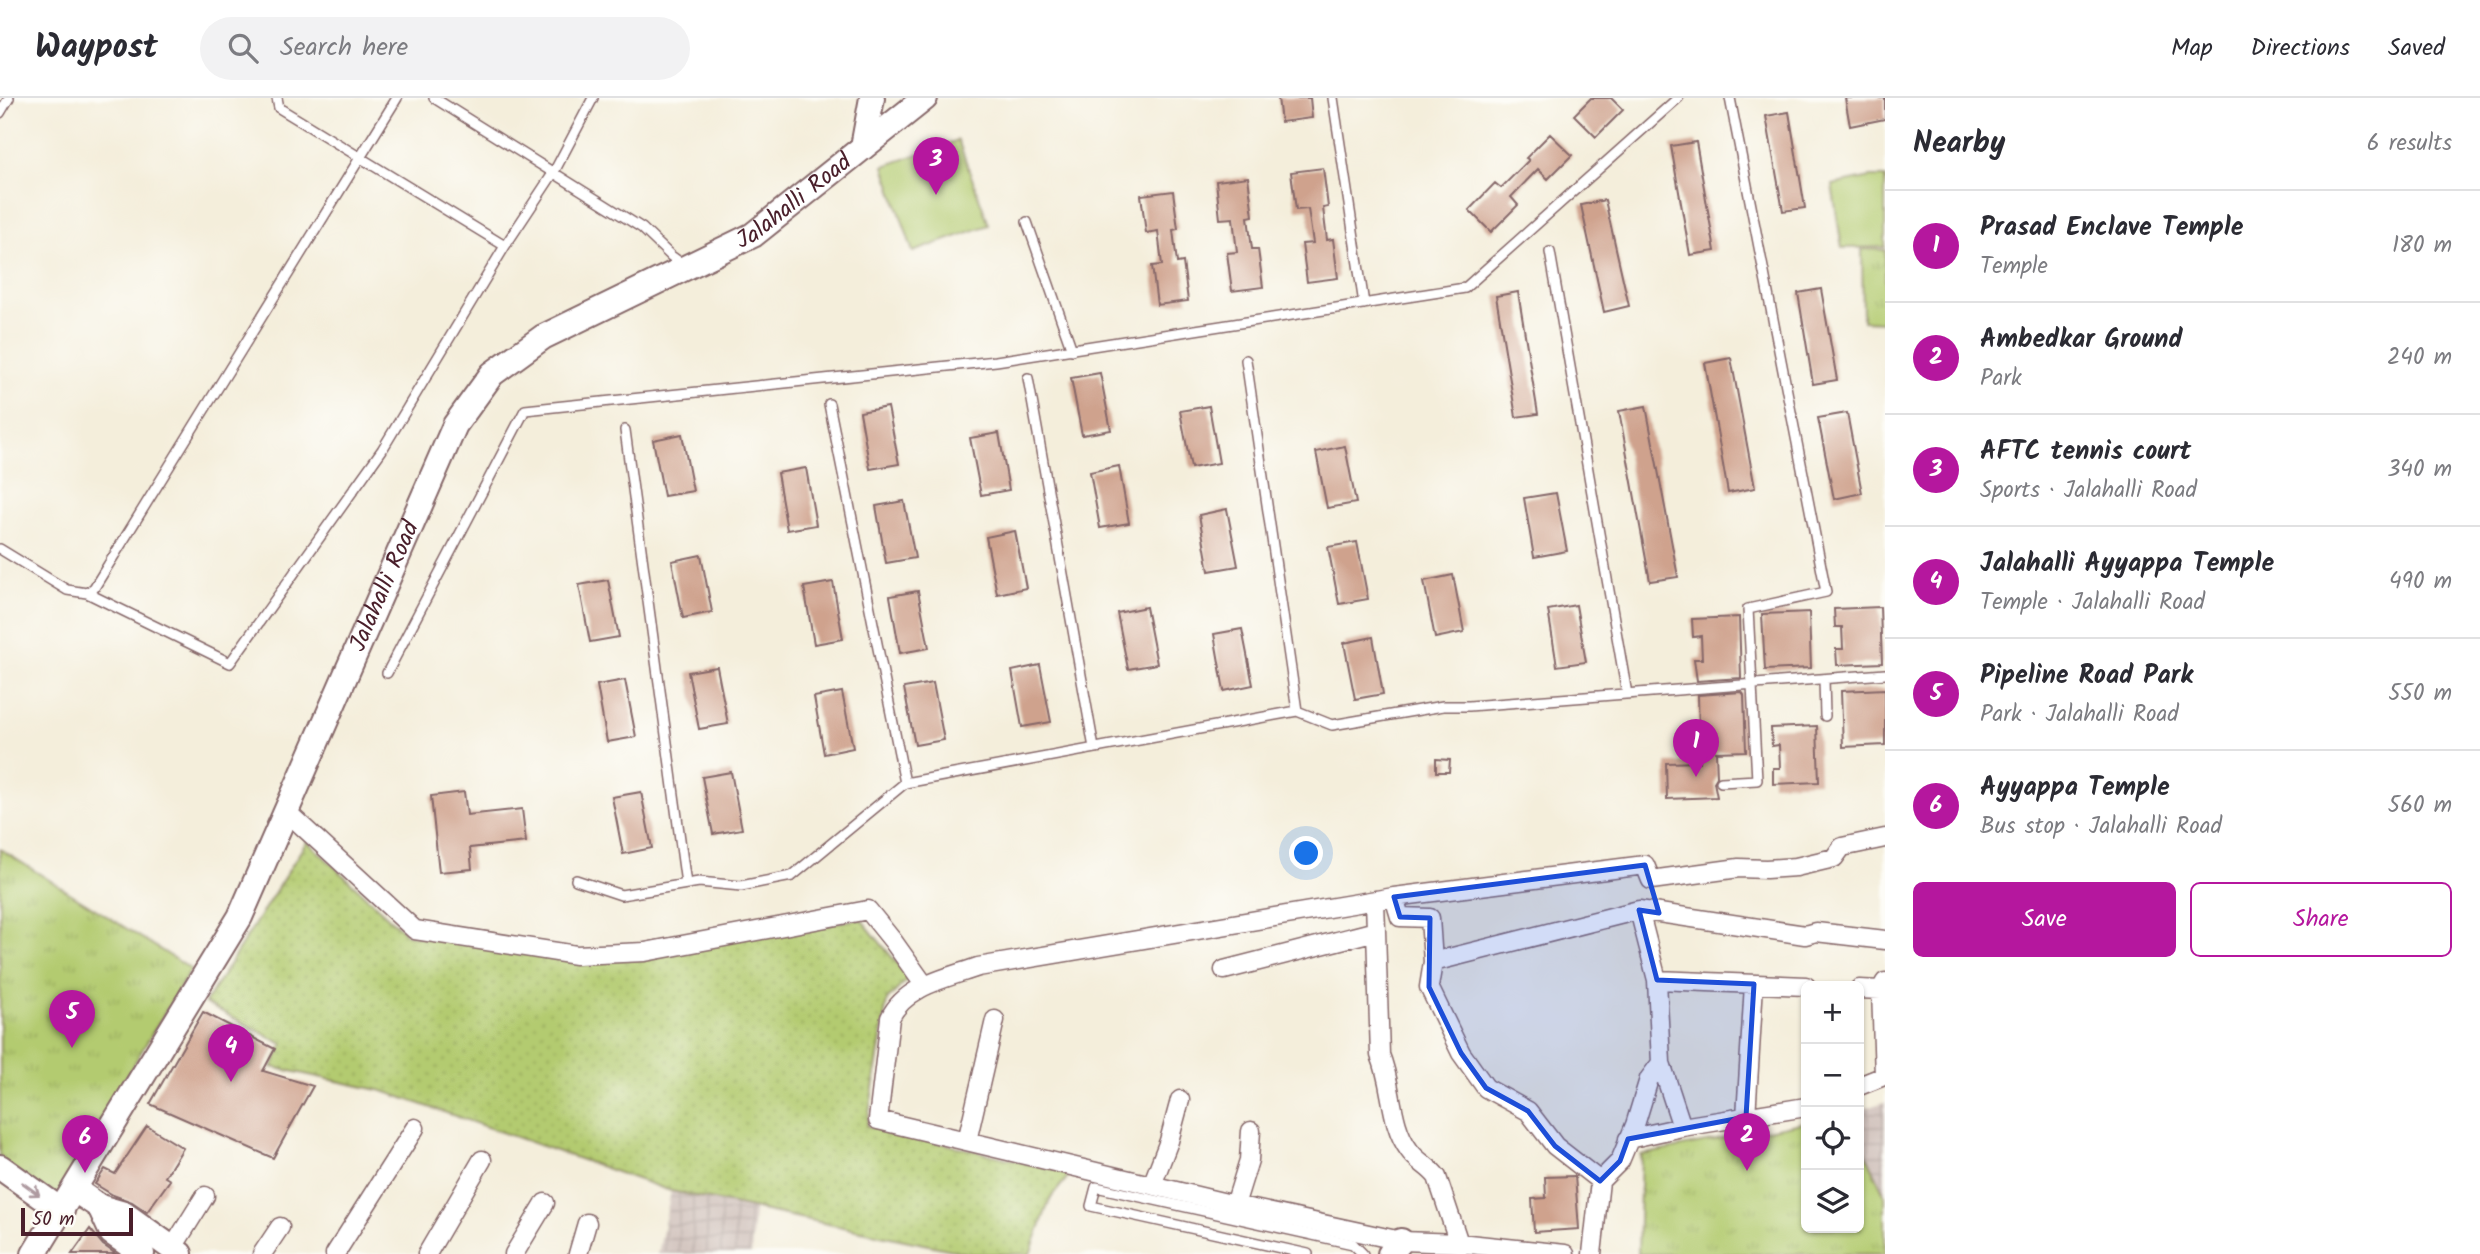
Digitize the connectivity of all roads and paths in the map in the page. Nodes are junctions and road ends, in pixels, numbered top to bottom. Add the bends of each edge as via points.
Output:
1 (9, 98) edge
2 (277, 98) edge
3 (397, 98) edge
4 (434, 98) edge
5 (593, 98) edge
6 (872, 98) edge
7 (1333, 98) edge
8 (1678, 98) edge
9 (1730, 98) edge
10 (920, 100) edge
11 (0, 111) edge
12 (863, 147) junction
13 (361, 157) junction
14 (554, 173) junction
15 (1027, 222) dead end
16 (505, 246) junction
17 (1550, 252) dead end
18 (686, 267) junction
19 (1364, 304) junction
20 (1072, 350) junction
21 (1246, 360) dead end
22 (1028, 378) dead end
23 (829, 404) dead end
24 (625, 430) dead end
25 (0, 549) edge
26 (87, 593) junction
27 (387, 673) dead end
28 (1885, 674) edge
29 (1824, 679) junction
30 (1753, 684) junction
31 (1627, 694) junction
32 (1297, 711) junction
33 (1825, 716) dead end
34 (1094, 748) junction
35 (1721, 782) dead end
36 (905, 783) junction
37 (288, 813) junction
38 (1885, 838) edge
39 (576, 880) dead end
40 (1651, 880) junction
41 (686, 884) junction
42 (1394, 897) junction
43 (1375, 900) junction
44 (1639, 910) junction
45 (1659, 913) junction
46 (1376, 931) junction
47 (1885, 940) edge
48 (1433, 962) junction
49 (1224, 970) dead end
50 (1657, 980) junction
51 (1754, 984) junction
52 (925, 986) junction
53 (1801, 986) edge
54 (1883, 986) edge
55 (1864, 988) edge
56 (995, 1020) dead end
57 (1661, 1063) junction
58 (1864, 1084) edge
59 (1180, 1100) dead end
60 (1801, 1108) edge
61 (1746, 1117) junction
62 (1682, 1127) junction
63 (415, 1128) dead end
64 (1251, 1131) dead end
65 (1628, 1139) junction
66 (967, 1141) junction
67 (482, 1160) dead end
68 (0, 1167) edge
69 (1600, 1181) junction
70 (1152, 1185) junction
71 (75, 1190) junction
72 (205, 1196) dead end
73 (545, 1203) dead end
74 (1235, 1205) junction
75 (100, 1207) junction
76 (62, 1211) junction
77 (587, 1223) dead end
78 (280, 1227) dead end
79 (1395, 1248) edge
80 (1458, 1249) edge
81 (176, 1251) edge
82 (34, 1254) edge
83 (142, 1254) edge
84 (262, 1254) edge
85 (335, 1254) edge
86 (427, 1254) edge
87 (514, 1254) edge
88 (578, 1254) edge
89 (1308, 1254) edge
90 (1363, 1254) edge
91 (1565, 1254) edge
92 (1592, 1254) edge

1 - 11 lane
2 - 13 lane via 279,108
3 - 13 lane
4 - 14 lane
5 - 14 lane
6 - 12 main road
7 - 19 lane
8 - 19 lane via 1465,288
9 - 30 lane via 1826,592 1748,608
10 - 12 main road, Jalahalli Road
12 - 18 main road, Jalahalli Road via 753,235
13 - 16 lane
13 - 26 lane
14 - 16 lane
14 - 18 lane via 642,228
15 - 20 lane
16 - 26 lane via 382,450 230,663
17 - 31 lane
18 - 37 main road, Jalahalli Road via 543,337 492,374 455,425
19 - 20 lane
20 - 27 lane via 525,410
21 - 32 lane
22 - 34 lane
23 - 36 lane
24 - 41 lane
25 - 26 lane via 68,590
28 - 29 lane
29 - 30 lane
29 - 33 lane
30 - 31 lane
30 - 35 lane via 1757,780
31 - 32 lane via 1443,706 1332,725
32 - 34 lane
34 - 36 lane
36 - 41 lane via 792,876 741,886
37 - 52 street via 415,930 576,955 645,952 868,910
37 - 71 main road, Jalahalli Road via 240,917
38 - 40 street via 1842,847 1834,858 1796,867 1739,868
39 - 41 lane via 621,895
40 - 42 street via 1645,865
40 - 45 street
42 - 43 street
42 - 48 street via 1400,917 1430,918
43 - 46 street
43 - 52 street via 978,967
44 - 45 street
44 - 48 street
44 - 50 street
45 - 47 street via 1805,935 1816,932
46 - 49 street
46 - 80 street via 1380,1055 1396,1121 1409,1150 1437,1177
48 - 69 street via 1429,987 1461,1053 1486,1088 1528,1111 1555,1146
50 - 51 street
50 - 57 street
51 - 53 street
51 - 61 street
52 - 66 street via 896,1005 890,1018 878,1119
54 - 55 street
54 - 58 street via 1884,1076
56 - 66 street
57 - 62 street
57 - 65 street via 1649,1079
59 - 70 street
60 - 61 street
61 - 62 street
62 - 65 street
63 - 85 street
64 - 74 street via 1249,1160
65 - 69 street via 1620,1161
66 - 70 street
67 - 86 street
68 -> 76 main road
69 - 92 street
70 - 74 street
71 - 75 main road
71 - 76 main road, Jalahalli Road
72 - 81 street
73 - 87 street
74 - 79 street
75 - 81 main road via 124,1214
75 - 83 main road via 111,1233
76 - 82 main road, Jalahalli Road
77 - 88 street
78 - 84 street
79 - 80 street
80 - 91 street
89 - 90 lane via 1091,1206 1096,1187 1353,1244

